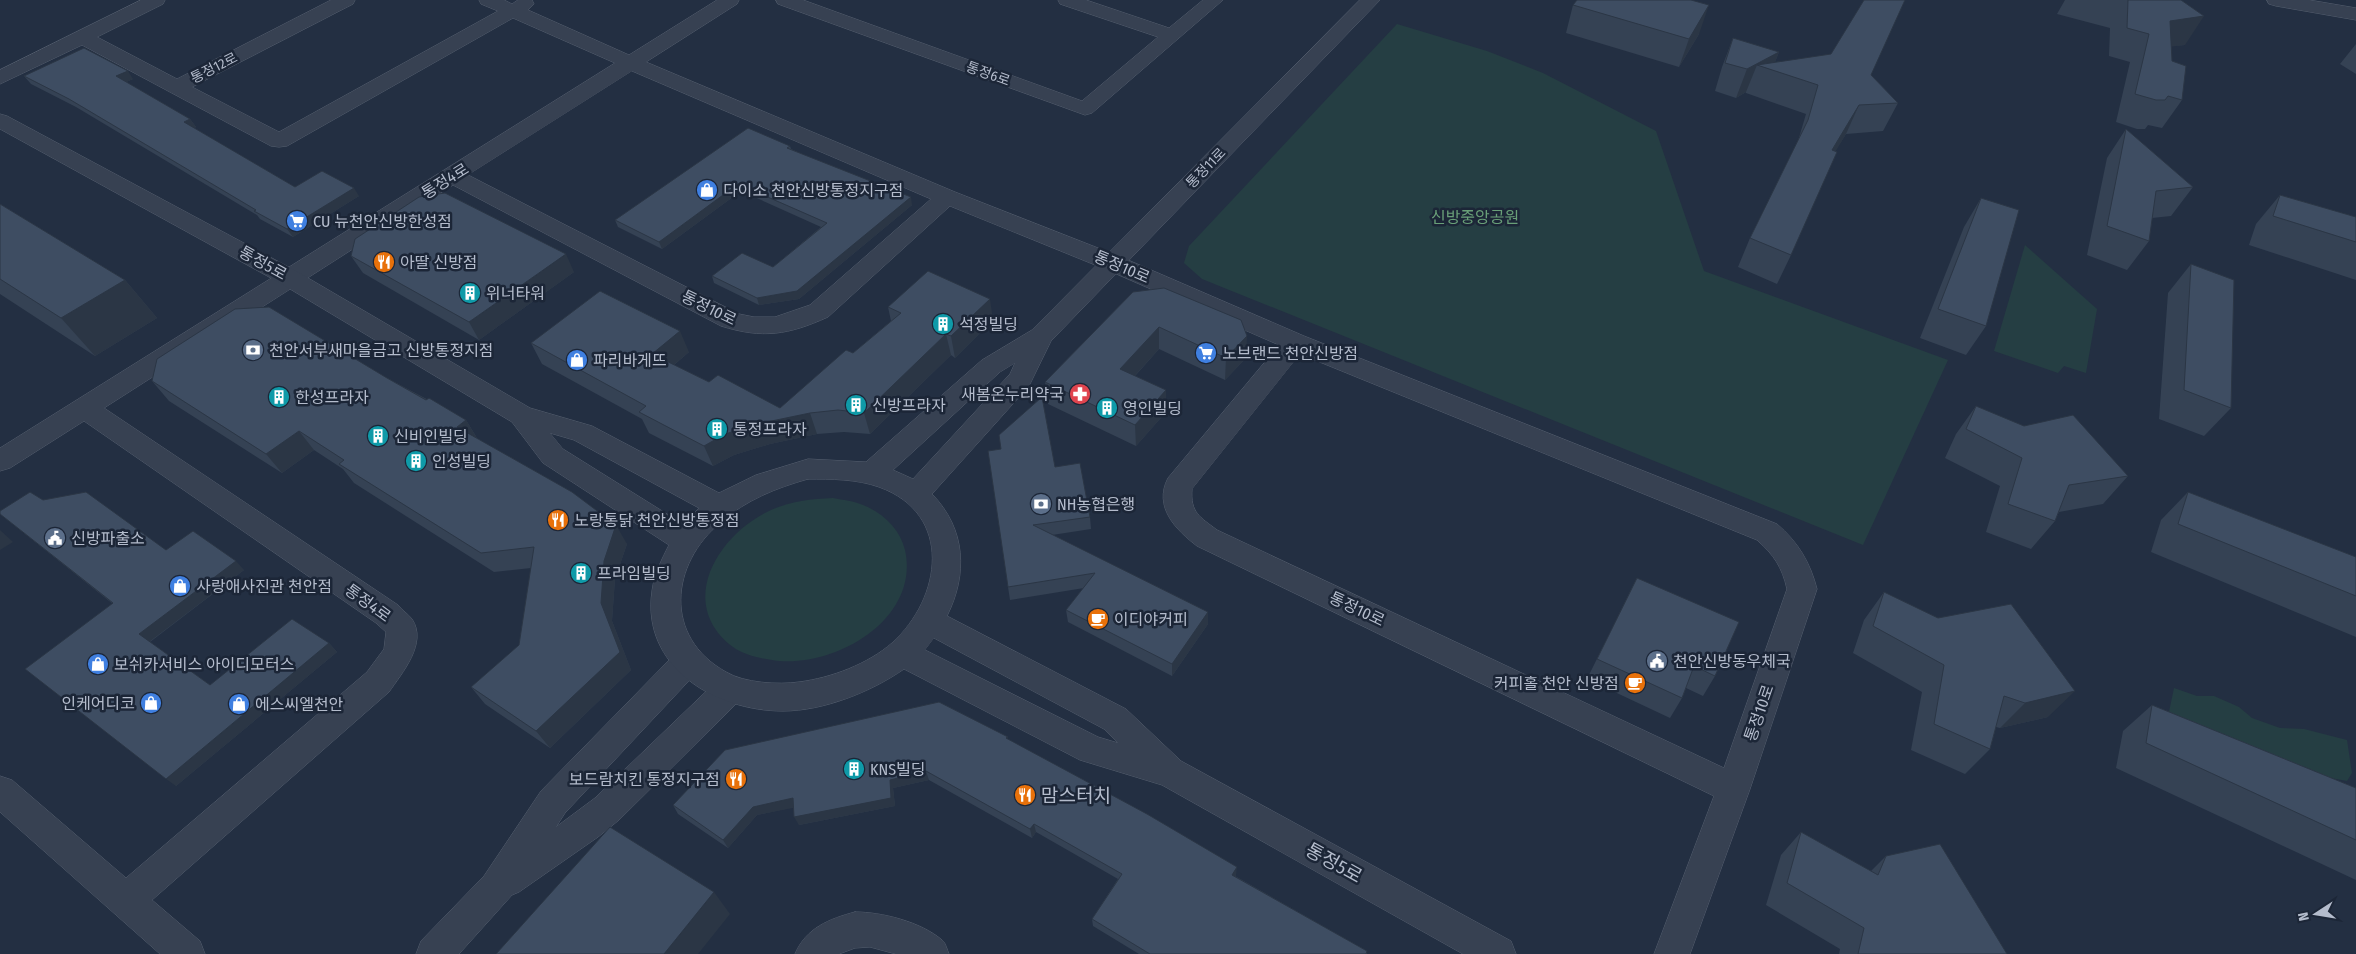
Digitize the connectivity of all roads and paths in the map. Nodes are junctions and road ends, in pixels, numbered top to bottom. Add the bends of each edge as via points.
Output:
1 (156, 0) edge
2 (346, 0) edge
3 (488, 0) edge
4 (730, 0) edge
5 (785, 0) edge
6 (1067, 0) edge
7 (1214, 0) edge
8 (2276, 0) edge
9 (1366, 1) edge
10 (523, 5) edge
11 (2356, 14) edge
12 (1172, 35) junction
13 (82, 37) junction
14 (631, 63) junction
15 (0, 78) edge
16 (177, 87) junction
17 (0, 120) edge
18 (452, 176) junction
19 (947, 197) junction
20 (1113, 263) junction
21 (288, 277) junction
22 (1041, 336) junction
23 (1295, 342) junction
24 (83, 407) junction
25 (521, 415) junction
26 (0, 461) edge
27 (871, 474) junction
28 (914, 495) junction
29 (720, 506) junction
30 (686, 541) junction
31 (930, 621) junction
32 (902, 653) junction
33 (688, 661) junction
34 (730, 689) junction
35 (1170, 772) junction
36 (1733, 789) junction
37 (0, 791) edge
38 (496, 888) junction
39 (125, 901) junction
40 (187, 954) edge
41 (434, 954) edge
42 (813, 954) edge
43 (930, 954) edge
44 (1498, 954) edge
45 (1672, 954) edge

1 - 13 street
2 - 16 street, 통정12로
3 - 10 street, 통정10로
4 - 14 street, 통정4로
5 - 12 street, 통정6로 via 1085,108
6 - 12 street
7 - 12 street, 통정6로
8 - 11 street
9 - 20 street, 통정11로
10 - 14 street, 통정10로
10 - 16 street via 279,141
13 - 15 street
13 - 16 street, 통정12로
14 - 18 street, 통정4로
14 - 19 street, 통정10로
17 - 21 street, 통정5로
18 - 19 street, 통정10로 via 730,320 747,326 770,327 794,322 819,311
18 - 21 street, 통정4로
19 - 20 street, 통정10로
20 - 22 street, 통정11로
20 - 23 street, 통정10로
21 - 24 street, 통정4로
21 - 25 street, 통정5로
22 - 27 street via 991,366
22 - 28 street via 1020,379
23 - 36 street, 통정10로 via 1767,532 1785,546 1798,566 1802,589
23 - 36 street, 통정10로 via 1178,486 1176,502 1185,521 1207,538
24 - 26 street, 통정4로
24 - 39 street, 통정4로 via 387,614 401,628 399,653 378,682
25 - 29 street via 584,433
25 - 30 street via 553,456
27 - 28 street via 890,479
27 - 29 street via 850,469 808,469 766,480
28 - 31 street via 922,500 943,530 949,565 939,604
29 - 30 street
30 - 33 street via 672,565 664,602 671,638
31 - 32 street
31 - 35 street via 1115,719
32 - 34 street via 875,672 826,692 776,698
32 - 35 street via 1091,750
33 - 34 street
33 - 38 street via 553,802
34 - 38 street via 607,809
35 - 44 street, 통정5로
36 - 45 street, 통정10로
37 - 39 street
38 - 41 street
39 - 40 street
42 - 43 street via 819,946 850,929 883,930

